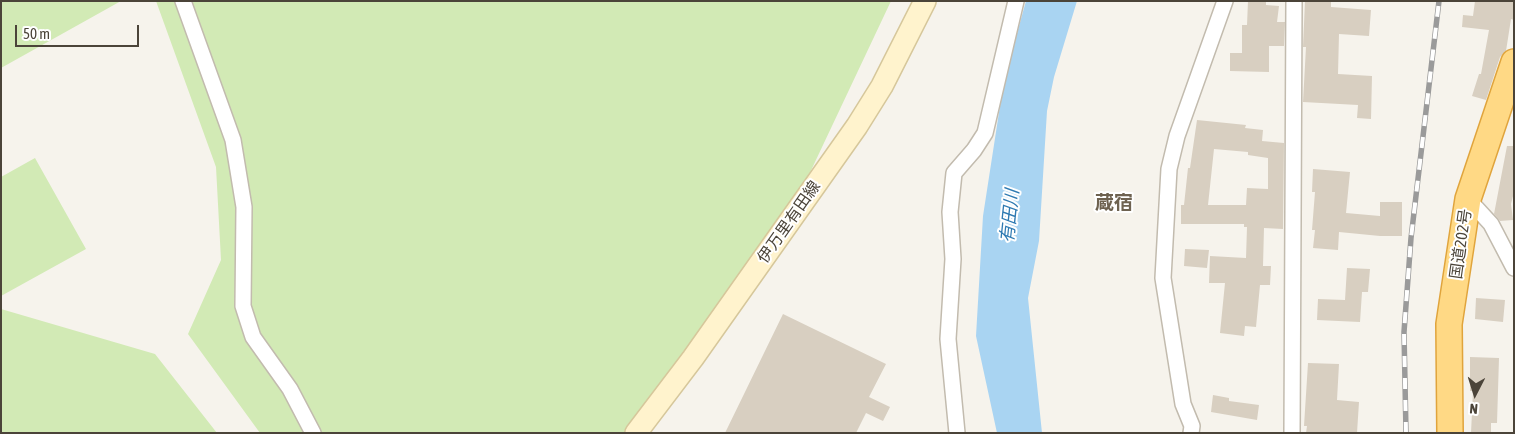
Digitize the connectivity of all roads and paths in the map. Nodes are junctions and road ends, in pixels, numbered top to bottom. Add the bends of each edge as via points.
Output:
1 (183, 1) edge
2 (925, 1) edge
3 (1016, 1) edge
4 (1224, 1) edge
5 (1294, 1) edge
6 (1514, 62) edge
7 (1468, 199) junction
8 (1514, 268) edge
9 (313, 433) edge
10 (636, 433) edge
11 (957, 433) edge
12 (1191, 433) edge
13 (1292, 433) edge
14 (1450, 433) edge

1 - 9 street via 233,140 244,208 243,306 253,337 290,389
2 - 10 main road, 伊万里有田線 via 858,126
3 - 11 street via 985,133 954,173 950,212 952,259 948,339
4 - 12 street via 1177,136 1169,169 1162,278 1183,404 1192,426
5 - 13 street
6 - 7 highway, 国道202号
7 - 8 street via 1491,224
7 - 14 highway, 国道202号 via 1449,324

